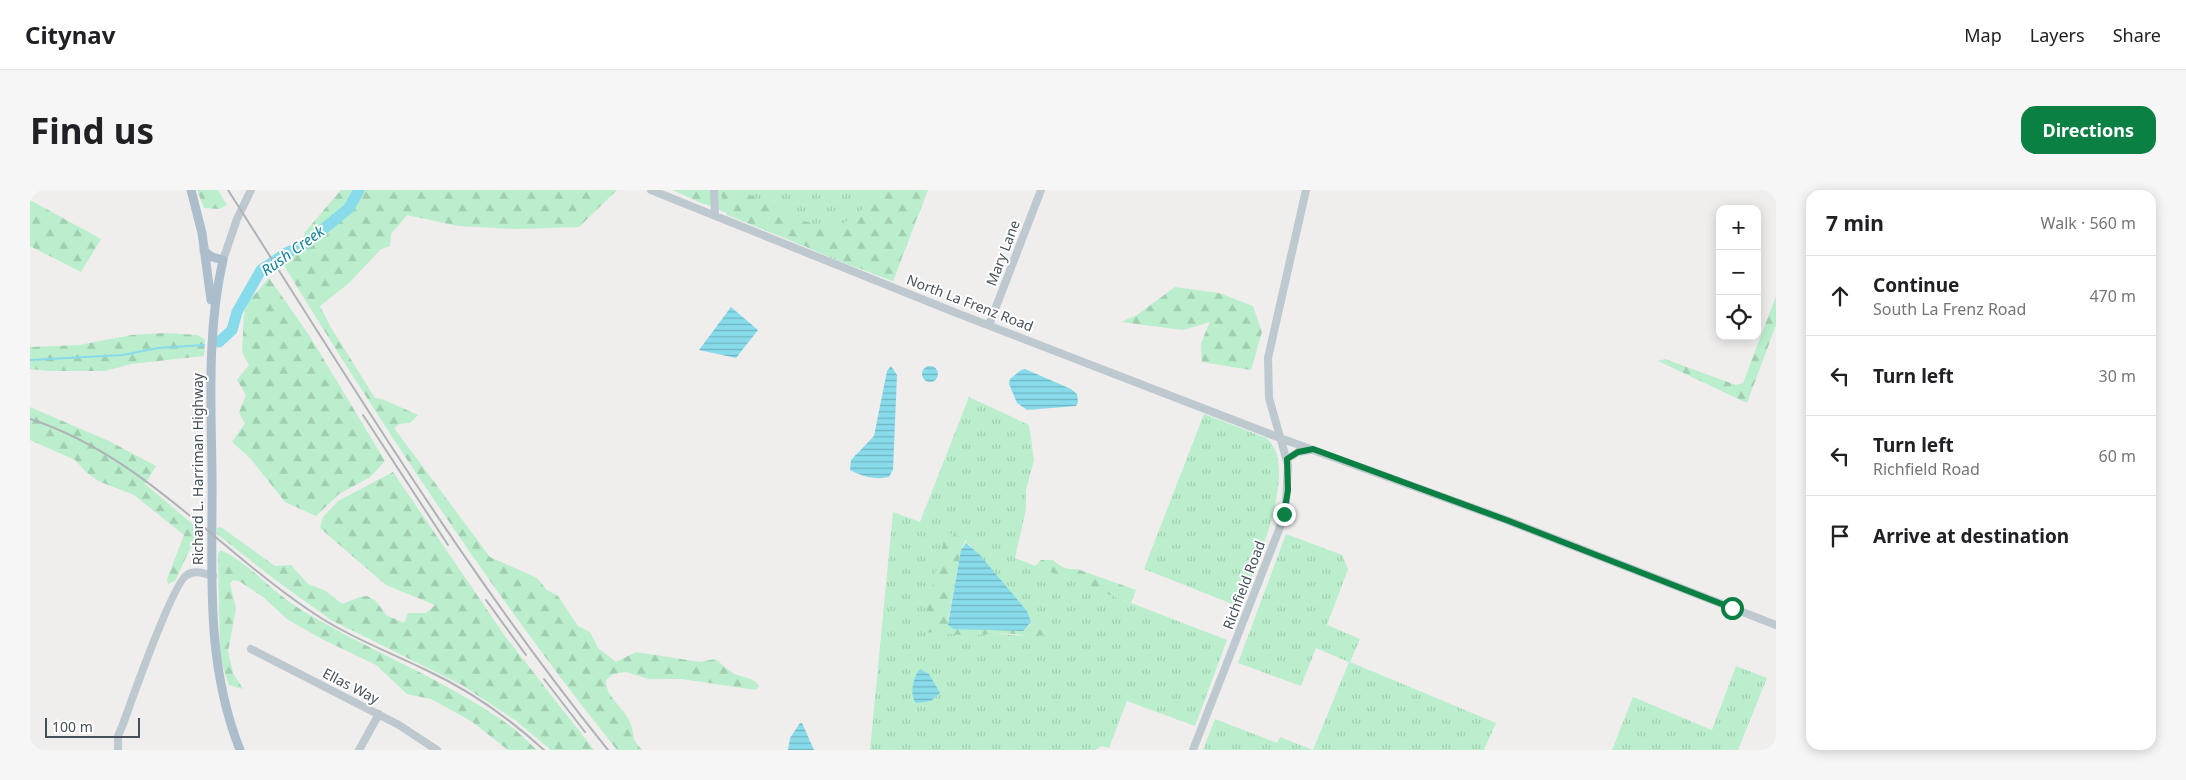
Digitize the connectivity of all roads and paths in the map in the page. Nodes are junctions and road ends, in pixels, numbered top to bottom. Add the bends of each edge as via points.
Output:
1 (191, 190) edge
2 (251, 190) edge
3 (651, 190) edge
4 (714, 190) edge
5 (1041, 190) edge
6 (1306, 190) edge
7 (715, 215) junction
8 (204, 251) junction
9 (223, 260) junction
10 (213, 313) junction
11 (989, 324) junction
12 (1280, 438) junction
13 (1313, 449) junction
14 (1287, 459) junction
15 (213, 576) junction
16 (1776, 626) edge
17 (251, 649) dead end
18 (379, 714) junction
19 (118, 750) edge
20 (240, 750) edge
21 (360, 750) edge
22 (437, 750) edge
23 (1193, 750) edge

1 - 8 main road via 200,217
2 - 9 street, Richard L. Harriman Highway
3 - 7 street, North La Frenz Road
4 - 7 street
5 - 11 street, Mary Lane
6 - 12 street, Richfield Road via 1268,358 1269,398
7 - 11 street, North La Frenz Road
8 - 9 main road
8 - 10 main road
9 - 10 main road, Richard L. Harriman Highway
10 - 15 main road, Richard L. Harriman Highway
11 - 12 street, North La Frenz Road
12 - 13 street, North La Frenz Road
12 - 14 street, Richfield Road
13 - 14 street via 1298,452
13 - 16 street, North La Frenz Road via 1509,521
14 - 23 street, Richfield Road via 1288,490 1280,527
15 - 19 street via 194,572 182,578 163,617 122,724
15 - 20 main road, Richard L. Harriman Highway via 215,658 222,700
17 - 18 street, Ellas Way
18 - 21 street
18 - 22 street, Ellas Way

